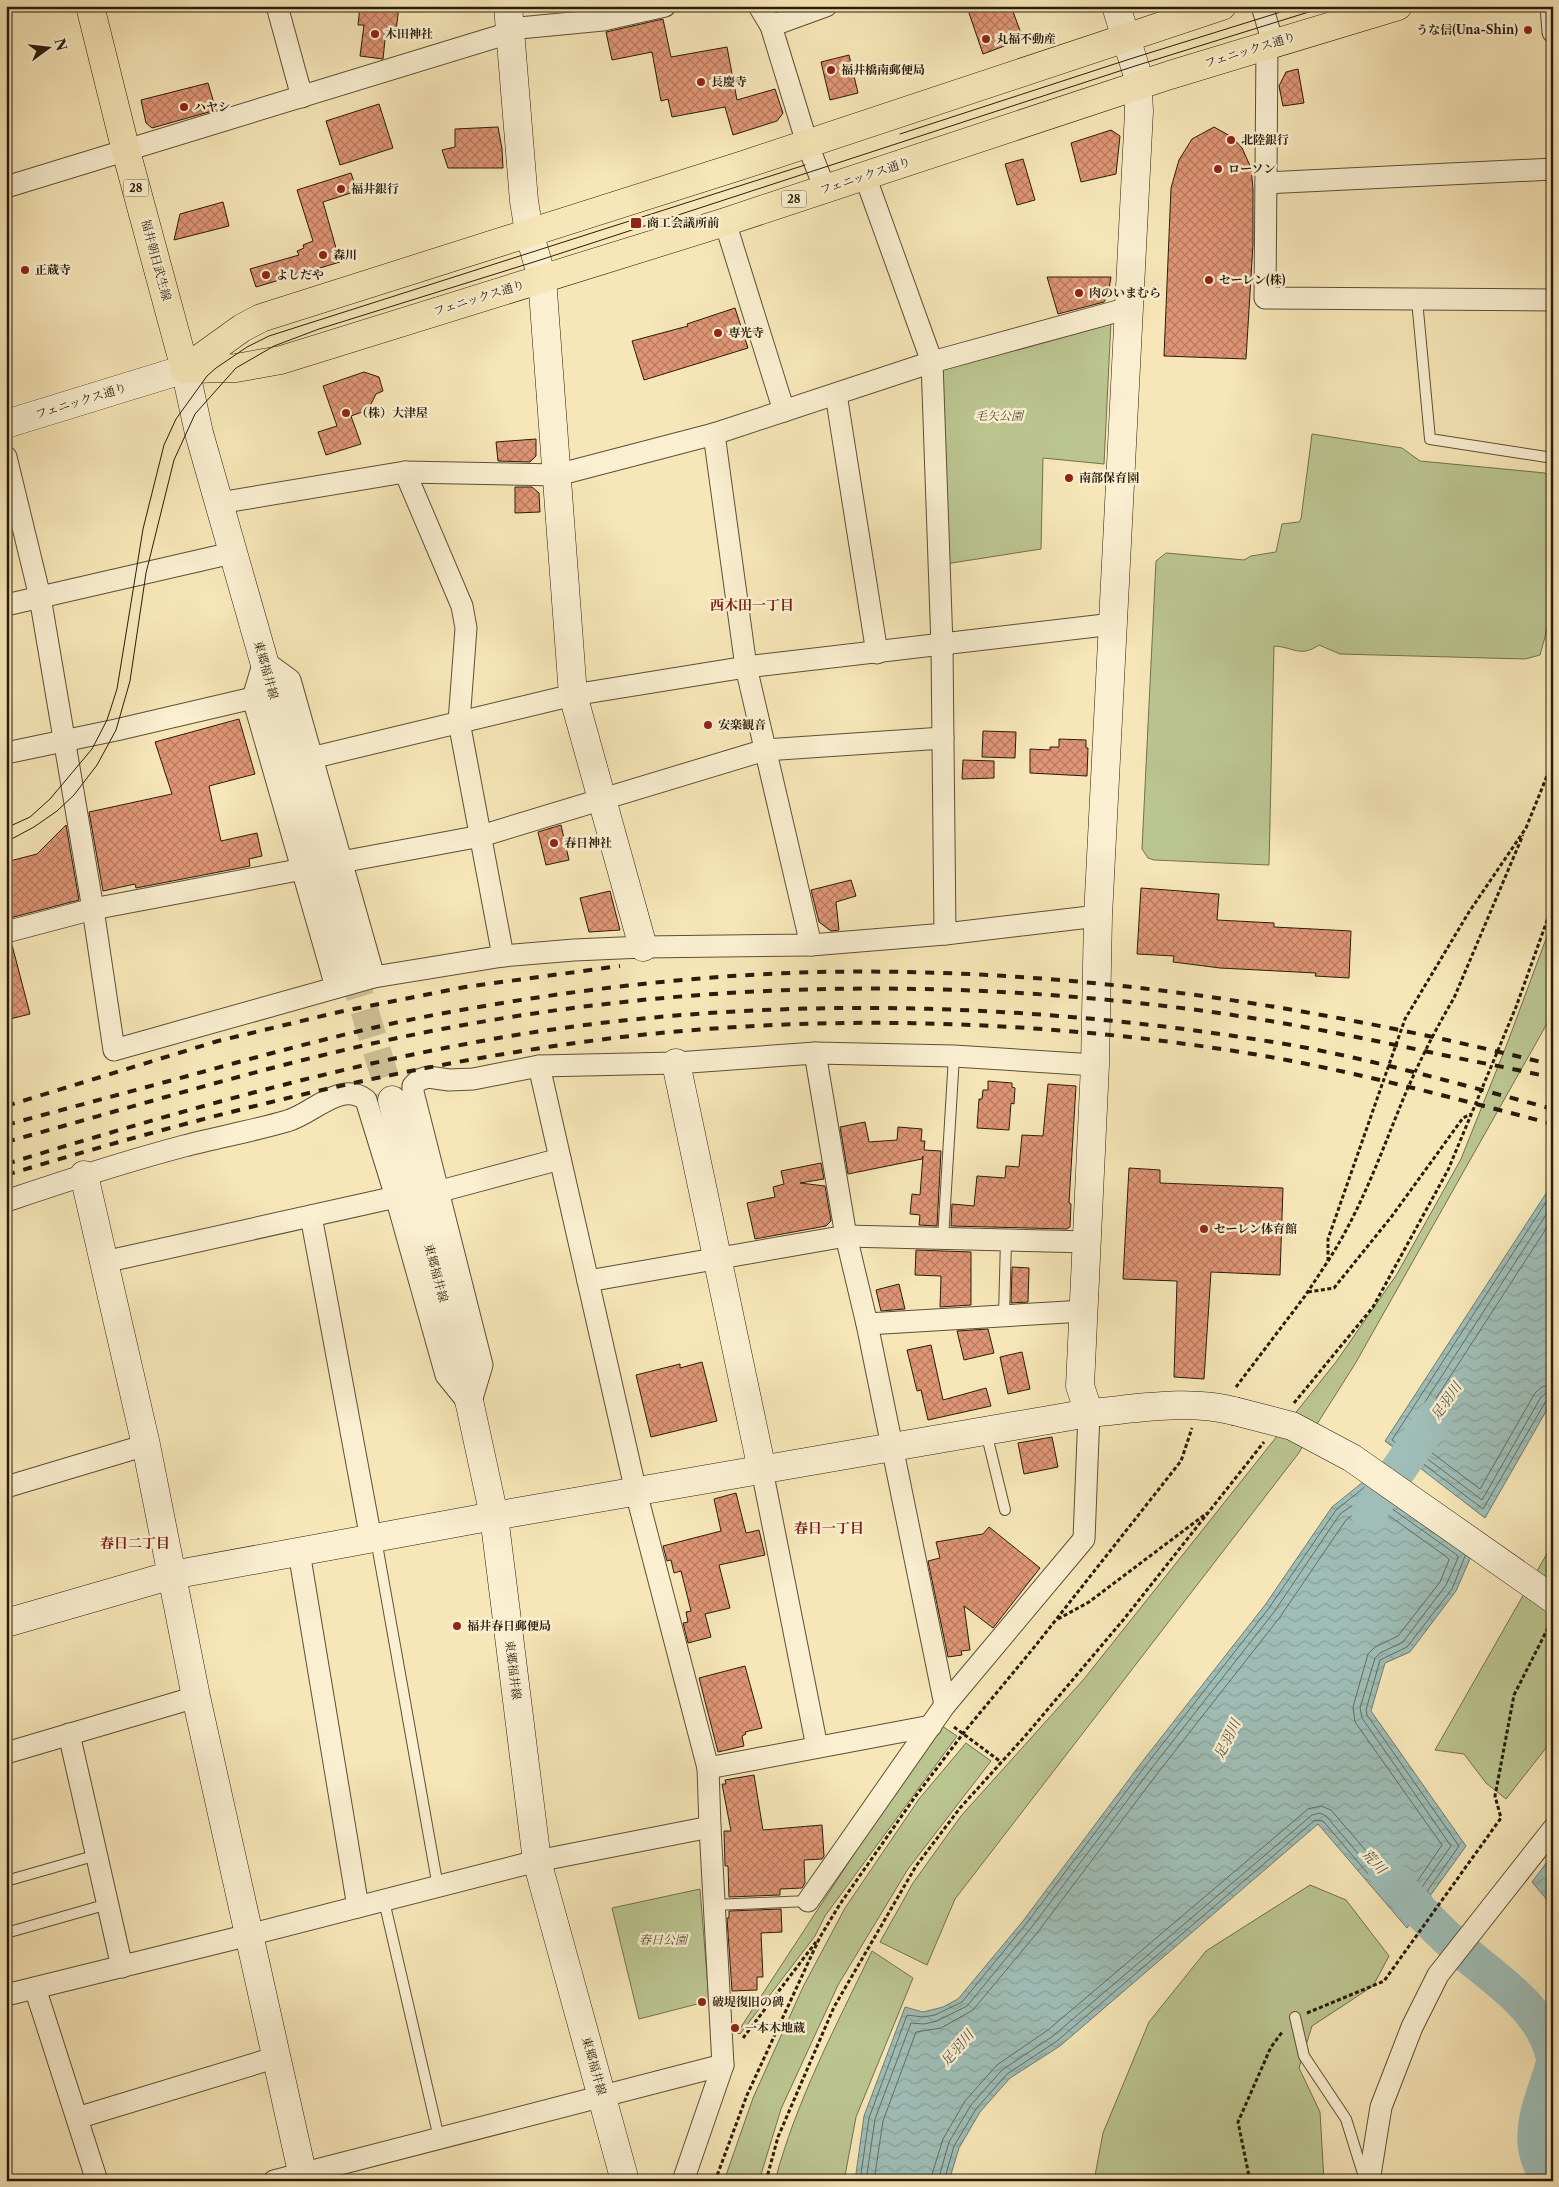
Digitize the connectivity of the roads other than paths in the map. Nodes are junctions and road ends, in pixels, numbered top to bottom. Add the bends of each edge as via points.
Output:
1 (90, 6) edge
2 (277, 6) edge
3 (665, 6) edge
4 (758, 6) edge
5 (826, 6) edge
6 (1116, 6) edge
7 (1222, 6) edge
8 (1262, 6) edge
9 (1398, 6) edge
10 (1552, 6) edge
11 (509, 23) edge
12 (771, 26) junction
13 (1553, 32) edge
14 (1127, 39) junction
15 (1270, 44) junction
16 (1138, 85) junction
17 (302, 97) junction
18 (807, 143) junction
19 (126, 151) junction
20 (1553, 169) edge
21 (865, 176) junction
22 (1266, 183) junction
23 (6, 187) edge
24 (825, 190) junction
25 (725, 222) junction
26 (530, 232) junction
27 (542, 278) junction
28 (1417, 300) junction
29 (1553, 300) edge
30 (1129, 308) junction
31 (932, 362) junction
32 (185, 369) junction
33 (836, 394) junction
34 (784, 411) junction
35 (6, 424) edge
36 (714, 434) junction
37 (6, 457) edge
38 (1553, 458) edge
39 (404, 472) junction
40 (557, 475) junction
41 (219, 504) junction
42 (232, 553) junction
43 (40, 597) junction
44 (6, 605) edge
45 (1113, 624) junction
46 (942, 646) junction
47 (877, 653) junction
48 (264, 661) junction
49 (746, 667) junction
50 (573, 695) junction
51 (253, 698) junction
52 (458, 722) junction
53 (943, 738) junction
54 (64, 740) junction
55 (766, 750) junction
56 (6, 753) edge
57 (311, 758) junction
58 (602, 800) junction
59 (481, 836) junction
60 (341, 862) junction
61 (302, 869) junction
62 (93, 909) junction
63 (1098, 916) junction
64 (6, 932) edge
65 (945, 934) junction
66 (811, 945) junction
67 (643, 947) junction
68 (503, 956) junction
69 (354, 978) junction
70 (815, 1053) junction
71 (954, 1056) junction
72 (676, 1064) junction
73 (1095, 1065) junction
74 (539, 1066) junction
75 (392, 1100) tunnel mouth
76 (560, 1159) junction
77 (84, 1175) junction
78 (437, 1192) junction
79 (396, 1197) junction
80 (6, 1201) edge
81 (311, 1216) junction
82 (846, 1236) junction
83 (943, 1238) junction
84 (1006, 1240) junction
85 (1088, 1242) junction
86 (717, 1259) junction
87 (104, 1262) junction
88 (588, 1281) junction
89 (1084, 1311) junction
90 (1004, 1316) junction
91 (867, 1324) junction
92 (470, 1405) junction
93 (1089, 1413) junction
94 (986, 1431) junction
95 (146, 1445) junction
96 (892, 1448) junction
97 (762, 1470) junction
98 (6, 1487) edge
99 (636, 1492) junction
100 (1005, 1510) dead end
101 (494, 1516) junction
102 (374, 1538) junction
103 (299, 1552) junction
104 (172, 1575) junction
105 (1553, 1599) edge
106 (6, 1623) edge
107 (196, 1697) junction
108 (938, 1715) junction
109 (69, 1734) junction
110 (817, 1747) junction
111 (6, 1753) edge
112 (708, 1768) junction
113 (710, 1827) junction
114 (1553, 1829) edge
115 (97, 1855) junction
116 (537, 1861) junction
117 (6, 1881) edge
118 (438, 1886) junction
119 (384, 1900) junction
120 (808, 1901) joint
121 (108, 1904) junction
122 (714, 1906) junction
123 (358, 1907) junction
124 (6, 1933) edge
125 (249, 1936) junction
126 (122, 1966) junction
127 (35, 1988) junction
128 (6, 1995) edge
129 (1295, 2017) road end
130 (276, 2057) junction
131 (723, 2065) junction
132 (603, 2096) junction
133 (77, 2118) junction
134 (439, 2138) junction
135 (303, 2177) edge
136 (97, 2181) edge
137 (274, 2181) edge
138 (625, 2181) edge
139 (683, 2181) edge
140 (1365, 2181) edge
141 (1369, 2181) edge

1 - 19 main road, 福井朝日武生線 / 28
2 - 17 street
3 - 11 street via 603,20
4 - 12 street
5 - 12 street
6 - 14 street
7 - 14 main road, フェニックス通り
8 - 15 street
9 - 15 main road, フェニックス通り / 28
10 - 13 street
11 - 17 street
11 - 26 street via 524,201
12 - 18 street
14 - 16 street
14 - 18 main road, フェニックス通り
15 - 16 main road, フェニックス通り / 28
15 - 22 street
16 - 21 main road, フェニックス通り / 28
16 - 30 street
17 - 19 street
18 - 24 street
18 - 26 main road, フェニックス通り
19 - 23 street
19 - 32 main road, 福井朝日武生線 / 28
20 - 22 street
21 - 24 main road, フェニックス通り / 28
21 - 31 street
22 - 28 street via 1265,298
24 - 25 main road, フェニックス通り / 28
25 - 27 main road, フェニックス通り / 28
25 - 34 street
26 - 27 street
26 - 32 main road, フェニックス通り via 261,318
27 - 32 main road, フェニックス通り / 28 via 282,360 236,368
27 - 40 street
28 - 29 street
28 - 38 lane via 1430,439
30 - 31 street
30 - 45 street
31 - 33 street
31 - 46 street
32 - 35 street, フェニックス通り
32 - 41 street, 東郷福井線
33 - 34 street
33 - 47 street
34 - 36 street
36 - 40 street
36 - 49 street
37 - 43 street
39 - 40 street
39 - 41 street
39 - 52 street via 462,606 466,628
40 - 50 street
41 - 42 street, 東郷福井線
42 - 43 street
42 - 48 street, 東郷福井線
43 - 44 street
43 - 54 street
45 - 46 street
45 - 63 street
46 - 47 street
46 - 53 street
47 - 49 street
48 - 51 street
48 - 57 street via 290,680
48 - 69 street, 東郷福井線
49 - 50 street
49 - 55 street
50 - 52 street
50 - 58 street
51 - 54 street
51 - 61 street
52 - 57 street
52 - 59 street
53 - 55 street
53 - 65 street
54 - 56 street
54 - 62 street
55 - 58 street
55 - 66 street
57 - 60 street
58 - 59 street
58 - 67 street
59 - 60 street
59 - 68 street
60 - 69 street
61 - 62 street
61 - 69 street
62 - 64 street
62 - 69 street via 114,1050
63 - 65 street
63 - 73 street
65 - 66 street
66 - 67 street
67 - 68 street
68 - 69 street
70 - 71 street
70 - 72 street
70 - 82 street
71 - 73 street
71 - 83 lane
72 - 74 street
72 - 86 street
73 - 85 street
74 - 76 street
74 - 78 street via 473,1079 428,1077 416,1082 413,1092
75 - 92 street, 東郷福井線
76 - 78 street
76 - 88 street
77 - 79 street via 184,1146 290,1121 348,1093 358,1094 366,1100
77 - 80 street
77 - 87 street
78 - 92 street via 482,1365
79 - 81 street
79 - 92 street via 446,1376
81 - 87 street
81 - 102 street
82 - 83 street
82 - 86 street
82 - 91 street
83 - 84 street
84 - 85 street
84 - 90 lane
85 - 89 street
86 - 88 street
86 - 97 street
87 - 95 street
88 - 99 street
89 - 90 street
89 - 93 street via 1080,1386
90 - 91 street
91 - 96 street
92 - 101 street, 東郷福井線
93 - 94 street
93 - 105 street, bridge via 1146,1408 1218,1408 1292,1426 1352,1458
93 - 108 street via 1084,1539
94 - 96 street
94 - 100 lane
95 - 98 street
95 - 104 street
96 - 97 street
96 - 108 street
97 - 99 street
97 - 110 street
99 - 101 street
99 - 112 street
101 - 102 street
101 - 116 street, 東郷福井線
102 - 103 street
102 - 118 lane
103 - 104 street
103 - 123 street
104 - 106 street
104 - 107 street
107 - 109 street
107 - 125 street
108 - 110 street
108 - 120 street
109 - 111 street
109 - 115 street
110 - 112 street
112 - 113 street
113 - 116 street
113 - 122 street
114 - 141 street via 1438,1976 1412,2027 1380,2107
115 - 117 lane
115 - 121 street
116 - 118 street
116 - 132 street, 東郷福井線
118 - 119 street
119 - 123 street
119 - 134 lane
120 - 122 lane
121 - 124 lane
121 - 126 street
122 - 131 street
123 - 125 street
125 - 126 street
125 - 130 street
126 - 127 street
127 - 128 street
127 - 133 street
129 - 140 lane via 1304,2056 1346,2119
130 - 133 street
130 - 135 street
131 - 132 street
131 - 139 street
132 - 134 street
132 - 138 street, 東郷福井線
133 - 136 street
134 - 135 street
135 - 137 street

